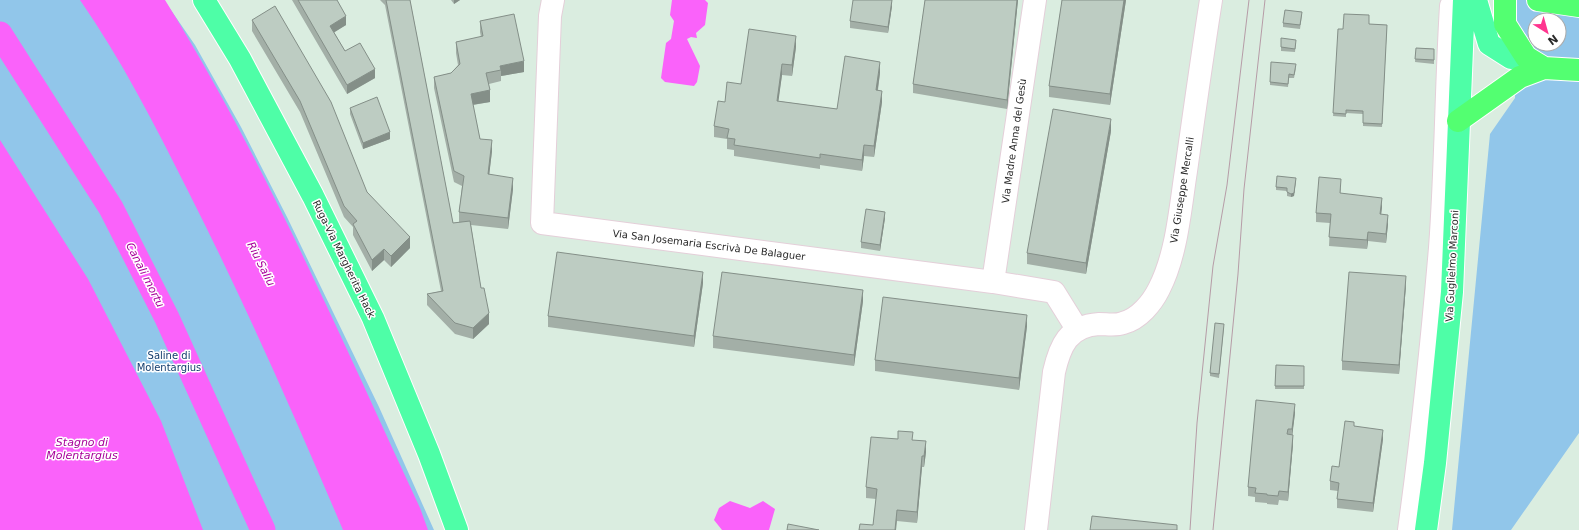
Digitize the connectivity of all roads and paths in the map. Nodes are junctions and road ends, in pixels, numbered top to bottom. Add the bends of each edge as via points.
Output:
1 (204, 0) edge
2 (553, 0) edge
3 (1035, 0) edge
4 (1211, 0) edge
5 (1454, 0) edge
6 (1464, 0) edge
7 (1476, 0) edge
8 (1505, 0) edge
9 (1538, 0) edge
10 (1579, 6) edge
11 (1535, 62) junction
12 (1579, 70) edge
13 (1458, 122) junction
14 (993, 282) junction
15 (1077, 329) junction
16 (457, 530) edge
17 (1036, 530) edge
18 (1409, 530) edge
19 (1426, 530) edge

1 - 16 main road, Ruga-Via Margherita Hack via 247,72 313,196 373,318
2 - 14 street, Via San Josemaria Escrivà De Balaguer via 542,223
3 - 14 street, Via Madre Anna del Gesù
4 - 15 street, Via Giuseppe Mercalli via 1176,232 1160,288 1152,301 1136,317 1124,323 1098,324
5 - 18 street via 1451,6 1440,247 1419,459
6 - 13 main road, Via Guglielmo Marconi
7 - 11 main road via 1489,44 1511,58
8 - 11 highway via 1506,24
9 - 10 highway
11 - 12 highway
11 - 13 highway via 1520,77
13 - 19 main road, Via Guglielmo Marconi via 1452,292
14 - 15 street, Via San Josemaria Escrivà De Balaguer via 1054,292
15 - 17 street via 1064,342 1057,358

